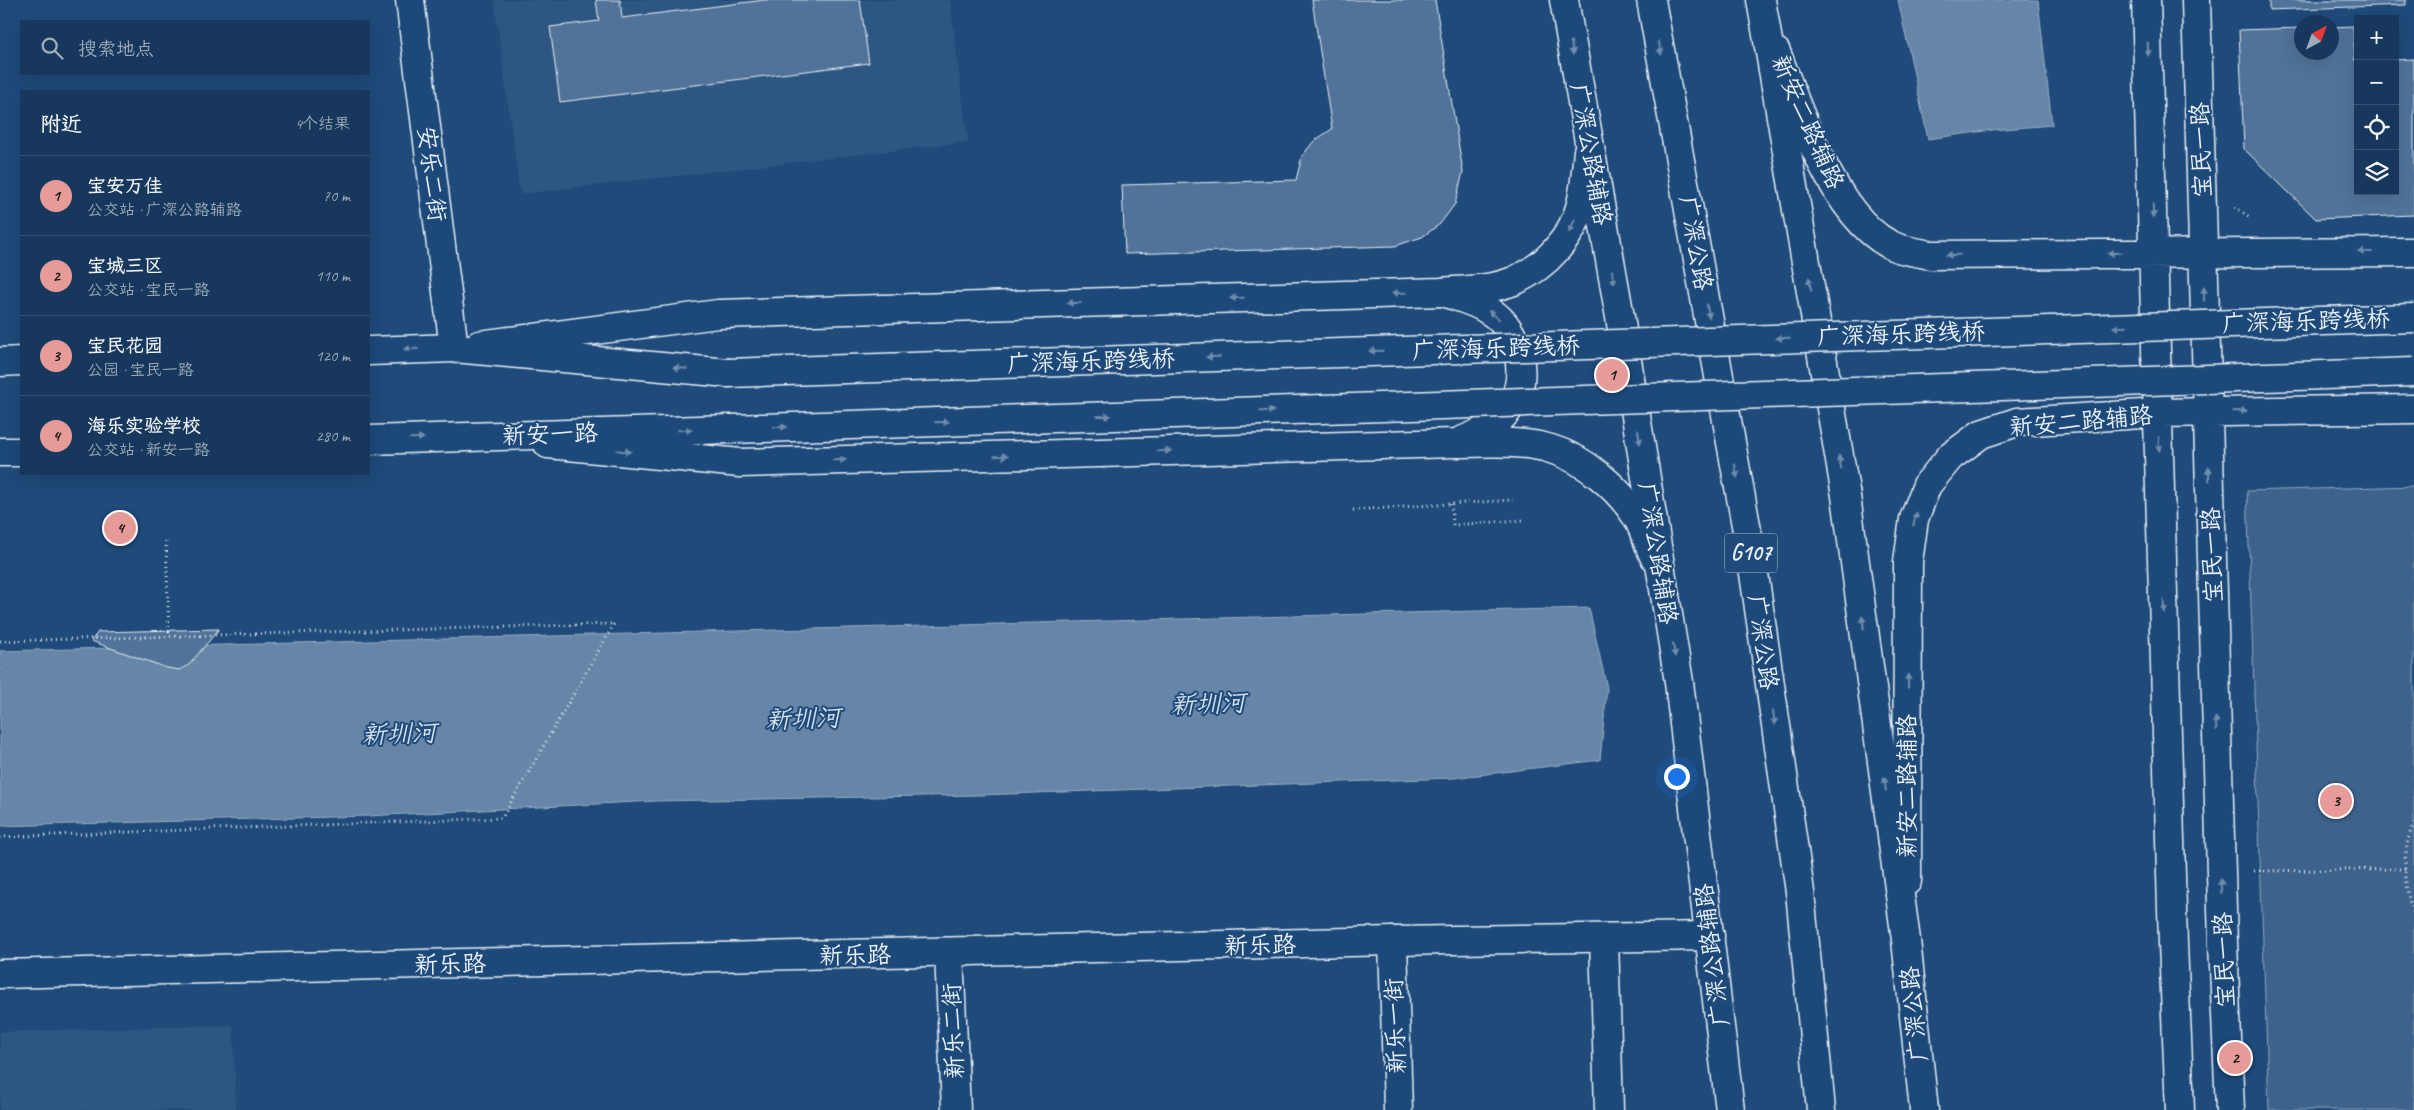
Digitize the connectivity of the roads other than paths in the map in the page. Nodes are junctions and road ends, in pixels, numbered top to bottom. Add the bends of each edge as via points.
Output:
1 (410, 0) edge
2 (1564, 0) edge
3 (1651, 0) edge
4 (2146, 0) edge
5 (2196, 0) edge
6 (1763, 12) edge
7 (1589, 145) junction
8 (2414, 252) edge
9 (2154, 253) junction
10 (2203, 253) junction
11 (1441, 292) junction
12 (2414, 318) edge
13 (454, 348) junction
14 (370, 350) edge
15 (20, 361) edge
16 (0, 362) edge
17 (2414, 372) edge
18 (2414, 408) edge
19 (2207, 412) junction
20 (2158, 413) junction
21 (471, 436) junction
22 (370, 440) edge
23 (1455, 443) junction
24 (0, 452) edge
25 (20, 452) edge
26 (1662, 578) junction
27 (1710, 936) junction
28 (1604, 938) junction
29 (1906, 940) junction
30 (1393, 941) junction
31 (949, 953) junction
32 (0, 974) edge
33 (956, 1110) edge
34 (1398, 1110) edge
35 (1609, 1110) edge
36 (1730, 1110) edge
37 (1821, 1110) edge
38 (1924, 1110) edge
39 (2180, 1110) edge
40 (2230, 1110) edge

1 - 13 main road, 安乐二街
2 -> 7 main road, 广深公路辅路
3 -> 37 main road, 广深公路 / G107 via 1751,553 1800,892
4 -> 9 main road, 宝民一路
5 - 10 main road, 宝民一路
9 -> 6 main road, 新安二路辅路 via 1931,255 1896,248 1870,231 1842,199 1818,156
29 -> 6 main road, 广深公路 via 1846,496
7 -> 11 main road via 1581,205 1570,233 1556,250 1516,280 1484,288
7 -> 26 main road, 广深公路辅路
8 -> 10 main road, 新安二路辅路
9 - 10 main road, 新安二路辅路
9 - 20 main road, 宝民一路
19 -> 10 main road, 宝民一路
11 -> 13 main road via 718,314
23 -> 11 main road via 1479,434 1497,422 1511,406 1520,387 1522,368 1507,326 1492,312 1472,301
12 -> 13 main road, 广深海乐跨线桥, bridge via 728,373
13 -> 14 main road
15 - 16 main road
21 -> 17 main road, 新安一路, bridge
19 -> 18 main road, 新安二路辅路
19 - 20 main road, 新安二路辅路
40 -> 19 main road, 宝民一路
29 -> 20 main road, 新安二路辅路 via 1908,562 1914,519 1927,486 1950,456 1981,434 2017,422
20 -> 39 main road, 宝民一路
22 -> 21 main road, 新安一路
21 -> 23 main road via 740,463
23 - 26 main road via 1514,443 1551,449 1588,466 1613,488 1638,518
24 - 25 main road
26 -> 27 main road, 广深公路辅路 via 1679,682
27 - 28 main road, 新乐路
27 - 36 main road, 广深公路辅路
28 - 30 main road, 新乐路
28 - 35 main road
29 - 38 main road, 广深公路
30 - 31 main road, 新乐路
30 - 34 main road, 新乐一街
31 - 32 main road, 新乐路
31 - 33 main road, 新乐二街

